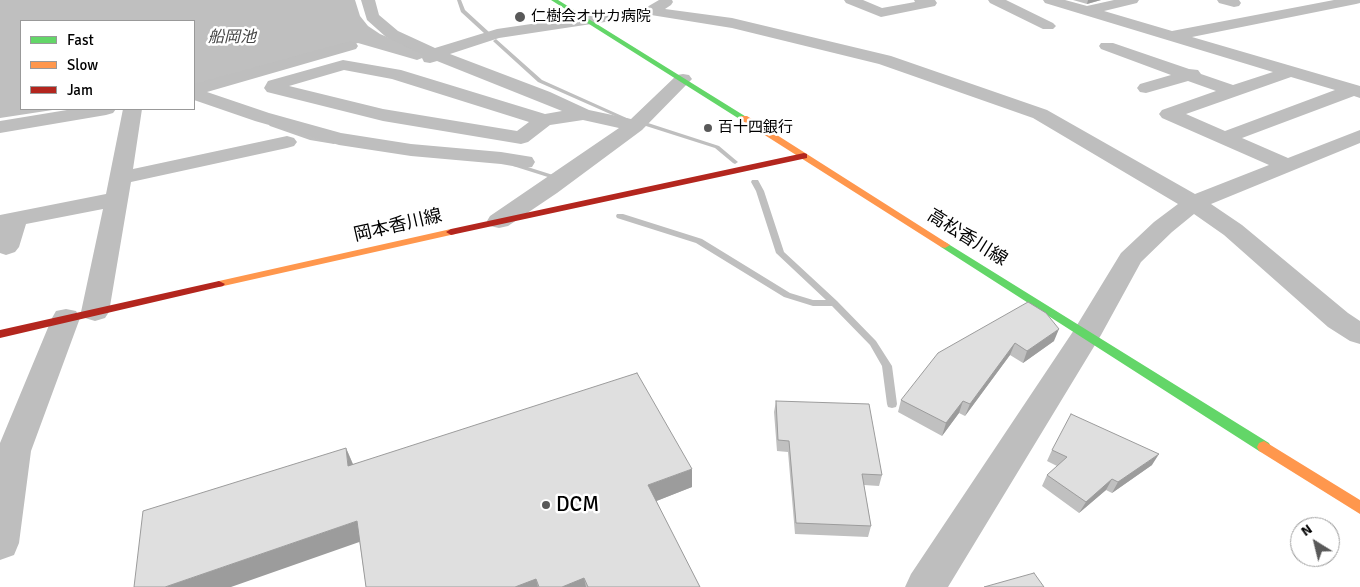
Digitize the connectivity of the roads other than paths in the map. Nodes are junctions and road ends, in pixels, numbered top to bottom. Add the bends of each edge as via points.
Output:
1 (368, 0) edge
2 (554, 0) edge
3 (670, 0) edge
4 (853, 0) edge
5 (922, 0) edge
6 (995, 0) edge
7 (1050, 0) edge
8 (1132, 0) edge
9 (1274, 0) edge
10 (1356, 0) edge
11 (1231, 1) edge
12 (1306, 10) junction
13 (651, 11) junction
14 (1086, 11) junction
15 (1258, 19) junction
16 (587, 20) junction
17 (1048, 26) dead end
18 (1168, 36) junction
19 (350, 46) dead end
20 (1107, 46) dead end
21 (434, 54) junction
22 (1243, 58) junction
23 (1290, 72) junction
24 (395, 74) junction
25 (1188, 75) junction
26 (683, 79) junction
27 (1146, 88) dead end
28 (1232, 91) junction
29 (1356, 91) edge
30 (195, 92) edge
31 (195, 92) edge
32 (100, 110) edge
33 (132, 110) edge
34 (583, 114) junction
35 (544, 120) junction
36 (635, 126) junction
37 (0, 127) edge
38 (1360, 136) edge
39 (1224, 138) junction
40 (287, 142) dead end
41 (804, 156) junction
42 (524, 162) dead end
43 (1289, 166) junction
44 (119, 188) junction
45 (1194, 203) junction
46 (8, 220) edge
47 (499, 221) junction
48 (6, 246) dead end
49 (80, 315) junction
50 (0, 334) edge
51 (1360, 334) edge
52 (1086, 335) junction
53 (1360, 508) edge
54 (0, 543) edge
55 (926, 587) edge

1 - 21 street via 372,17 392,34
2 - 16 main road, 高松香川線
3 - 13 street
4 - 5 street via 881,13 930,3
6 - 17 street
7 - 14 street
8 - 14 street
9 - 12 street
10 - 12 street
11 - 15 street via 1237,11
12 - 15 street
13 - 16 street
13 - 45 street via 732,24 885,60 996,98 1040,114
14 - 18 street
15 - 18 street
16 - 21 street via 497,34
16 - 26 main road, 高松香川線
18 - 22 street
19 - 30 street
20 - 25 street
21 - 24 street
21 - 34 street
22 - 23 street
22 - 25 street
23 - 28 street
23 - 29 street
24 - 35 street
24 - 35 street via 343,65 274,85 273,88 383,115 521,138
25 - 27 street
25 - 28 street
26 - 36 street
26 - 41 main road, 高松香川線
28 - 39 street via 1169,114
29 - 39 street
31 - 42 street via 262,117 339,139
32 - 37 street
33 - 44 street
34 - 35 street
34 - 36 street
36 - 47 street
38 - 43 street
39 - 43 street
40 - 44 street
41 - 47 main road, 岡本香川線
41 - 52 main road, 高松香川線
43 - 45 street
44 - 46 street
44 - 49 street
45 - 51 street via 1233,230 1338,320
45 - 52 street via 1130,258
46 - 48 street
47 - 49 main road, 岡本香川線
49 - 50 main road, 岡本香川線
49 - 54 street via 14,451
52 - 53 main road, 高松香川線
52 - 55 street

